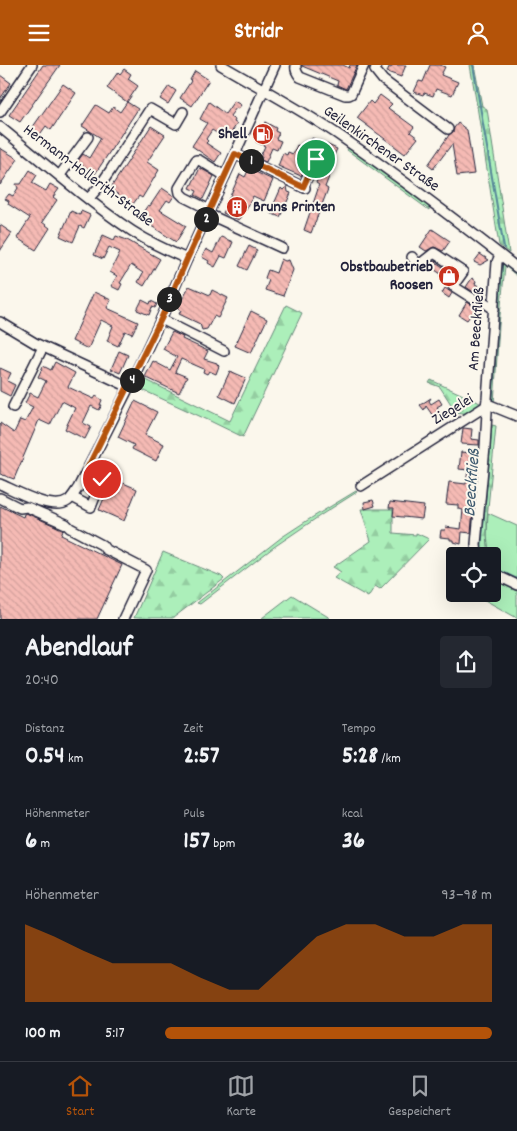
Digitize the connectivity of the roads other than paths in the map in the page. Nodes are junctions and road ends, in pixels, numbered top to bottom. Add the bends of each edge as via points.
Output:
1 (32, 65) edge
2 (221, 65) edge
3 (275, 65) edge
4 (296, 65) edge
5 (364, 65) edge
6 (376, 65) edge
7 (264, 90) junction
8 (0, 112) edge
9 (183, 112) dead end
10 (0, 127) edge
11 (448, 129) dead end
12 (88, 137) dead end
13 (235, 154) junction
14 (316, 159) dead end
15 (60, 175) junction
16 (225, 176) junction
17 (89, 199) junction
18 (209, 212) junction
19 (282, 248) dead end
20 (500, 255) junction
21 (412, 257) dead end
22 (187, 259) junction
23 (517, 268) edge
24 (494, 309) junction
25 (161, 319) junction
26 (0, 322) edge
27 (43, 347) junction
28 (224, 351) dead end
29 (129, 387) junction
30 (486, 406) junction
31 (13, 407) dead end
32 (517, 416) edge
33 (86, 471) junction
34 (0, 484) edge
35 (361, 486) dead end
36 (72, 497) junction
37 (0, 498) edge
38 (476, 547) edge
39 (501, 577) edge
40 (517, 585) edge
41 (123, 619) edge

1 - 8 street
2 - 7 street, Geilenkirchener Straße
3 - 7 street
4 - 5 street via 296,73 300,77 349,95
6 - 11 street via 375,69 383,80
7 - 13 street
7 - 20 street, Geilenkirchener Straße via 343,138
9 - 17 street via 176,124 150,109
10 - 15 street, Hermann-Hollerith-Straße
12 - 15 street
13 - 14 street via 304,187
13 - 16 street
15 - 17 street, Hermann-Hollerith-Straße
16 - 18 street
16 - 18 street via 196,160 179,188 184,197
17 - 22 street, Hermann-Hollerith-Straße via 133,232
18 - 19 street
18 - 22 street
20 - 23 street, Geilenkirchener Straße
20 - 24 street, Am Beeckfließ
21 - 24 street via 420,264 434,253 462,272 453,286
22 - 25 street
24 - 30 street, Am Beeckfließ
25 - 28 street
25 - 29 street
26 - 27 street
27 - 29 street
27 - 31 street
29 - 33 street
30 - 32 street
30 - 35 street, Ziegelei
30 - 38 street, Ziegelei via 486,447
33 - 36 street
33 - 36 street via 102,479 91,507
34 - 36 street via 44,503 59,505
37 - 41 street via 66,524 146,570
39 - 40 street

